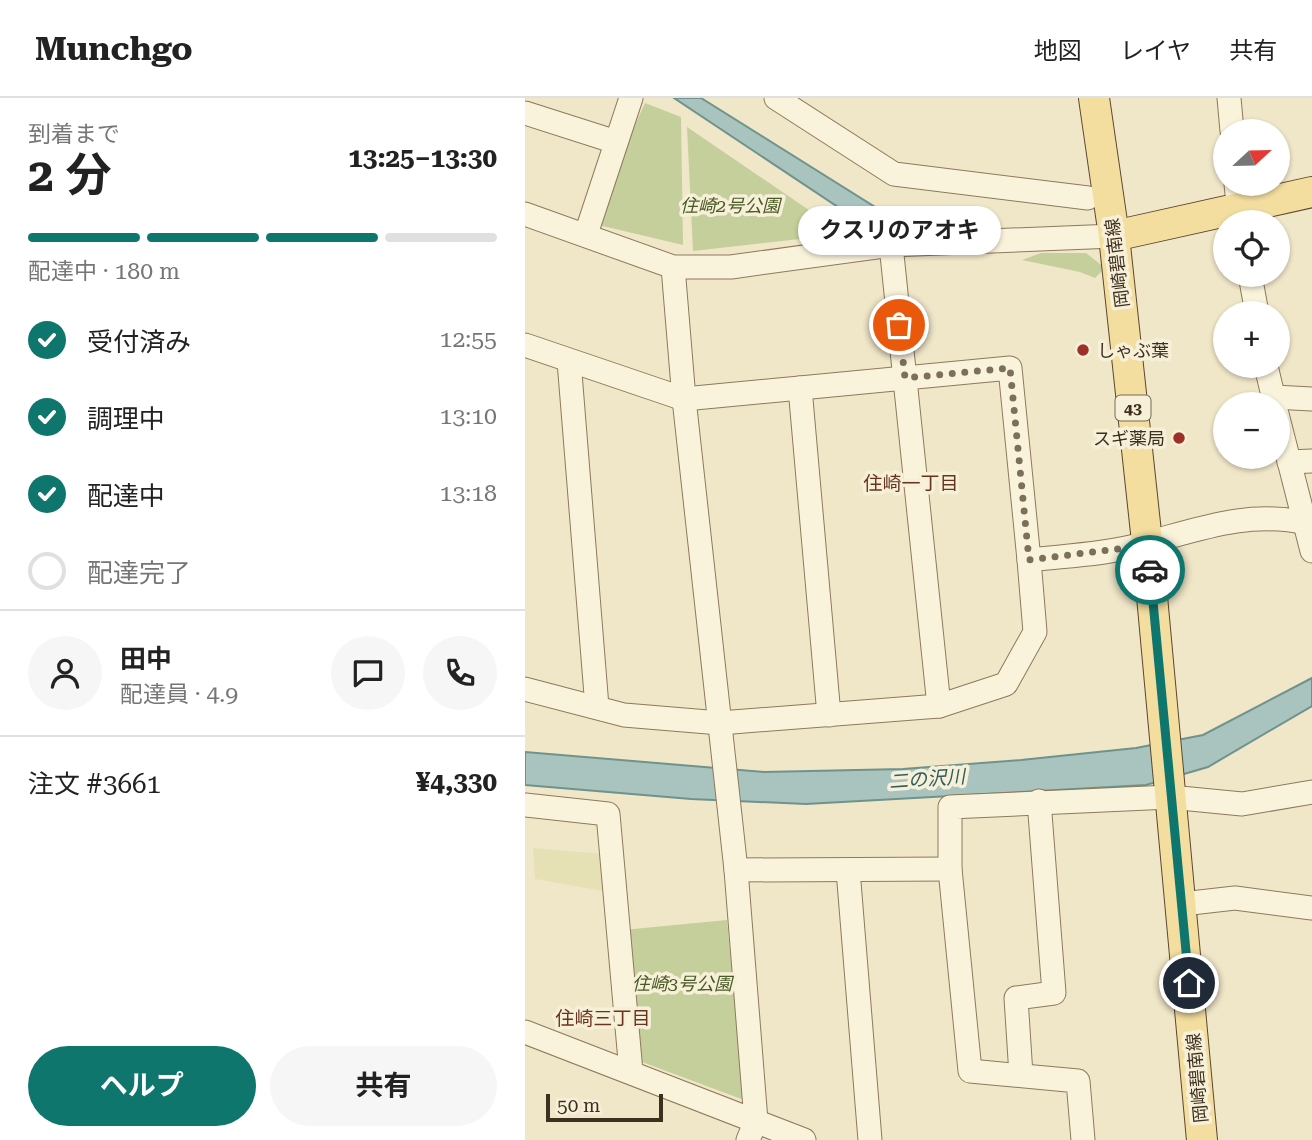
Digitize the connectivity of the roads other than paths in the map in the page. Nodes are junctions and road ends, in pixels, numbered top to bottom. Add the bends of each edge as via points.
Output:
1 (631, 98) edge
2 (776, 98) edge
3 (1094, 98) edge
4 (1229, 98) edge
5 (525, 113) edge
6 (1231, 119) edge
7 (616, 142) junction
8 (1312, 192) edge
9 (1088, 198) dead end
10 (1238, 205) edge
11 (525, 214) edge
12 (586, 234) junction
13 (1114, 236) junction
14 (891, 245) junction
15 (673, 267) junction
16 (525, 345) edge
17 (569, 361) junction
18 (905, 378) junction
19 (800, 388) junction
20 (684, 399) junction
21 (1312, 399) edge
22 (1290, 403) edge
23 (1290, 448) edge
24 (1301, 462) edge
25 (1305, 523) junction
26 (1147, 542) junction
27 (1312, 551) edge
28 (1029, 560) junction
29 (525, 689) edge
30 (939, 706) junction
31 (597, 707) junction
32 (829, 715) junction
33 (720, 723) junction
34 (1312, 792) edge
35 (1170, 797) junction
36 (1039, 801) junction
37 (525, 805) edge
38 (950, 869) junction
39 (736, 870) junction
40 (848, 870) junction
41 (1182, 904) junction
42 (1312, 908) edge
43 (525, 1032) edge
44 (631, 1072) junction
45 (1021, 1075) junction
46 (752, 1130) edge
47 (804, 1140) edge
48 (870, 1140) edge
49 (1083, 1140) edge
50 (1202, 1140) edge

1 - 7 street
2 - 9 street via 894,174
3 - 13 main road, 岡崎碧南線 / 43
4 - 6 street
5 - 7 street
7 - 12 street
8 - 10 main road
10 - 13 main road
11 - 12 street
12 - 15 street
13 - 14 street
13 - 26 main road, 岡崎碧南線 / 43
14 - 15 street via 731,267
14 - 18 street
15 - 20 street
16 - 17 street
17 - 20 street
17 - 31 street
18 - 19 street
18 - 28 street via 1010,368
18 - 30 street
19 - 20 street
19 - 32 street
20 - 33 street
21 - 22 street
23 - 24 street
24 - 25 street
25 - 26 street via 1242,519
25 - 27 street
26 - 28 street
26 - 35 main road, 岡崎碧南線 / 43
28 - 30 street via 1035,632 1006,684
29 - 31 street
30 - 32 street
31 - 33 street via 624,715
32 - 33 street
33 - 39 street
34 - 35 street via 1242,804
35 - 36 street
35 - 41 main road, 岡崎碧南線 / 43
36 - 38 street via 950,807
36 - 45 street via 1054,993 1016,998
37 - 44 street via 608,814
38 - 40 street
38 - 45 street via 970,1071
39 - 40 street
39 - 46 street
40 - 48 street
41 - 42 street via 1235,898
41 - 50 main road, 岡崎碧南線 / 43
43 - 44 street
44 - 46 street
45 - 49 street via 1078,1081
46 - 47 street

